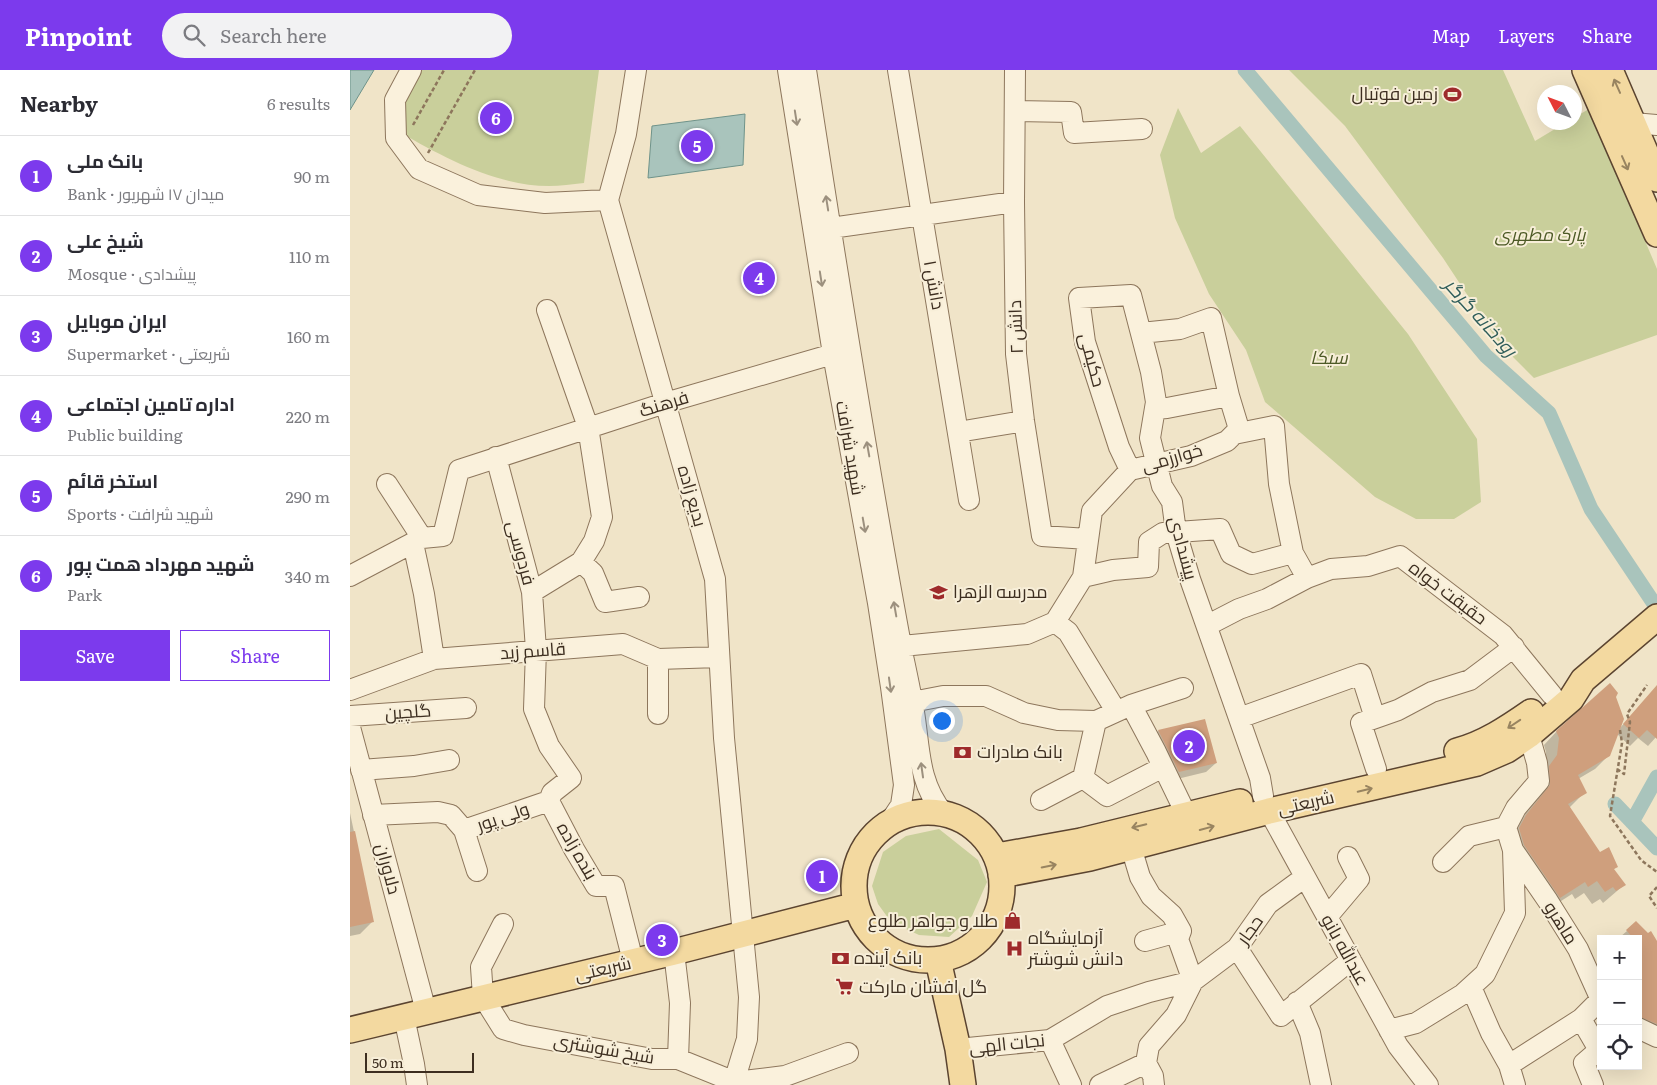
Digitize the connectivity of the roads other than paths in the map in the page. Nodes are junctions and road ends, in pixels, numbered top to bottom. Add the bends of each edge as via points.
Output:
1 (411, 70) edge
2 (636, 70) edge
3 (788, 70) edge
4 (806, 70) edge
5 (898, 70) edge
6 (1015, 70) edge
7 (1585, 70) edge
8 (1610, 70) edge
9 (1014, 111) junction
10 (1633, 126) edge
11 (1142, 129) dead end
12 (1657, 179) edge
13 (608, 200) junction
14 (1014, 202) junction
15 (922, 215) junction
16 (830, 228) junction
17 (1657, 234) edge
18 (1131, 295) joint
19 (547, 310) dead end
20 (1141, 333) junction
21 (833, 354) junction
22 (1230, 396) junction
23 (665, 403) junction
24 (1155, 409) junction
25 (1024, 421) junction
26 (588, 428) junction
27 (958, 432) junction
28 (1234, 434) junction
29 (496, 457) junction
30 (1156, 465) junction
31 (1130, 470) junction
32 (387, 484) dead end
33 (969, 500) dead end
34 (1176, 532) junction
35 (1088, 539) junction
36 (417, 540) junction
37 (1292, 553) junction
38 (581, 562) junction
39 (350, 576) edge
40 (1083, 577) junction
41 (1308, 578) junction
42 (532, 592) junction
43 (640, 596) dead end
44 (1657, 617) edge
45 (1055, 622) junction
46 (1208, 625) junction
47 (902, 646) junction
48 (1514, 647) junction
49 (536, 650) junction
50 (719, 657) junction
51 (434, 659) junction
52 (658, 659) junction
53 (1591, 674) junction
54 (1182, 688) dead end
55 (350, 690) edge
56 (1552, 694) junction
57 (912, 702) junction
58 (466, 708) dead end
59 (1124, 708) junction
60 (658, 714) dead end
61 (350, 716) edge
62 (1239, 718) junction
63 (1375, 718) junction
64 (1096, 721) junction
65 (350, 727) edge
66 (1529, 734) junction
67 (449, 760) dead end
68 (1163, 767) junction
69 (1376, 769) junction
70 (361, 770) junction
71 (1083, 778) junction
72 (1041, 800) dead end
73 (549, 801) junction
74 (1266, 804) junction
75 (943, 813) junction
76 (1186, 814) junction
77 (373, 815) junction
78 (889, 823) junction
79 (1506, 827) junction
80 (464, 830) junction
81 (1131, 847) junction
82 (1513, 850) junction
83 (1348, 858) dead end
84 (1443, 862) dead end
85 (999, 866) junction
86 (477, 870) dead end
87 (1305, 877) junction
88 (856, 905) junction
89 (1327, 917) junction
90 (503, 924) dead end
91 (1181, 931) junction
92 (744, 933) junction
93 (1145, 941) dead end
94 (1238, 948) junction
95 (674, 952) junction
96 (938, 960) junction
97 (1351, 960) junction
98 (633, 962) junction
99 (1193, 981) junction
100 (1471, 987) junction
101 (1597, 991) edge
102 (483, 997) junction
103 (1297, 1002) junction
104 (1597, 1004) edge
105 (415, 1014) junction
106 (1581, 1018) junction
107 (350, 1030) edge
108 (1389, 1030) junction
109 (1642, 1030) edge
110 (1657, 1037) edge
111 (1050, 1040) junction
112 (958, 1049) junction
113 (848, 1053) dead end
114 (678, 1059) junction
115 (1146, 1064) junction
116 (1509, 1066) junction
117 (735, 1084) edge
118 (417, 1085) edge
119 (963, 1085) edge
120 (1071, 1085) edge
121 (1100, 1085) edge
122 (1154, 1085) edge
123 (1321, 1085) edge
124 (1428, 1085) edge
125 (1515, 1085) edge
126 (1593, 1085) edge

1 - 13 street via 395,100 396,138 419,169 478,195 545,202
2 - 13 street via 626,134
3 -> 21 street, شهید شرافت
16 -> 4 street, شهید شرافت
5 - 15 street, دانش ۱
6 - 9 street, دانش ۲
7 - 10 main road
10 -> 8 main road
9 - 11 street via 1071,112 1074,133
9 - 14 street, دانش ۲
10 - 12 main road
10 -> 17 main road
13 - 23 street, بدیع زاده
14 - 15 street
14 - 25 street, دانش ۲ via 1016,354
15 - 16 street
15 - 27 street, دانش ۱
47 -> 16 street, شهید شرافت
18 - 20 street, پیشدادی
18 - 31 street, حکیمی via 1079,298 1085,342 1119,447
19 - 26 street
20 - 22 street via 1180,329 1211,318
20 - 24 street, پیشدادی via 1152,372
21 - 23 street, فرهنگ
21 -> 78 street, شهید شرافت via 878,603 904,785 901,805
22 - 24 street
22 - 28 street via 1239,428
23 - 26 street, فرهنگ
23 - 50 street, بدیع زاده via 715,579
24 - 30 street, پیشدادی via 1150,438
25 - 27 street
25 - 35 street, دانش ۲ via 1042,536
26 - 29 street, فرهنگ
26 - 38 street via 602,517 594,542
27 - 33 street, دانش ۱
28 - 30 street, خوارزمی via 1191,456
28 - 37 street, خوارزمی via 1274,426 1279,484
29 - 36 street, فرهنگ via 459,470 443,536
29 - 42 street, فردوسی
30 - 31 street, خوارزمی
30 - 34 street, پیشدادی via 1162,486 1172,502
31 - 35 street, خوارزمی via 1092,511
32 - 36 street
34 - 37 street via 1220,529 1231,554 1252,564
34 - 40 street via 1163,533 1149,542 1148,567
34 - 46 street, پیشدادی
35 - 40 street, خوارزمی
36 - 39 street
36 - 51 street
37 - 41 street
38 - 42 street
38 - 43 street via 593,572 605,602
40 - 45 street
41 - 46 street, حقیقت خواه
41 - 48 street, حقیقت خواه via 1331,569 1368,566 1400,556 1503,635
42 - 49 street, فردوسی
44 - 53 main road
45 - 47 street via 1027,634
45 - 59 street via 1068,632
46 - 62 street, پیشدادی
47 - 57 street, شهید شرافت
48 - 56 street, حقیقت خواه
48 - 63 street via 1470,680 1432,692
49 - 51 street, قاسم زید
49 - 52 street, قاسم زید via 624,644
49 - 73 street, فردوسی via 534,708 549,746 570,778 552,793
50 - 52 street, قاسم زید
50 - 92 street, بدیع زاده
51 - 55 street, قاسم زید
52 - 60 street
53 - 56 main road, شریعتی via 1565,684
53 - 66 main road, شریعتی via 1571,699
54 - 59 street
56 -> 69 main road, شریعتی via 1503,731 1471,748
57 - 64 street via 943,696 986,696 1024,713 1058,720
75 -> 57 street, شهید شرافت via 932,799 924,779
58 - 61 street, گلچین
59 - 64 street
59 - 68 street
62 - 63 street via 1361,674
62 - 74 street, پیشدادی
63 - 69 street via 1361,723
64 - 71 street
65 - 70 street, دلاوران
74 -> 66 main road, شریعتی via 1477,763 1507,750
66 - 79 street via 1539,781 1516,808
67 - 70 street
68 - 71 street via 1107,796
68 - 76 street
69 - 74 main road, شریعتی
70 - 77 street, دلاوران
71 - 72 street
73 - 80 street, ولی پور
73 - 98 street, بنده زاده via 596,886 614,886
74 - 76 main road, شریعتی
81 -> 74 main road, شریعتی
74 - 87 street, عبدالله بانو
75 - 78 main road via 915,813
75 - 85 main road via 968,823 988,841
76 -> 85 main road, شریعتی
77 - 80 street, ولی پور via 438,812 451,815
77 - 105 street, دلاوران
78 - 88 main road via 872,838 860,858 854,881
79 - 82 street
79 - 84 street via 1469,836
80 - 86 street
85 -> 81 main road, شریعتی via 1090,858
81 - 91 street via 1140,877 1152,896 1172,915
82 - 100 street via 1515,913 1485,974
82 - 101 street, ماهرو via 1578,949
83 - 89 street via 1359,879
85 - 96 main road via 1003,890 997,915 983,937 962,952
87 - 89 street, عبدالله بانو
87 - 94 street, حجار via 1268,904
88 - 92 main road, شریعتی
88 - 96 main road via 878,941 896,953 916,959
89 - 97 street, عبدالله بانو
90 - 102 street via 481,967
91 - 93 street
91 - 99 street via 1178,939
92 - 95 main road, شریعتی
92 - 117 street, بدیع زاده via 749,997 748,1038
94 - 99 street, حجار
94 - 103 street via 1281,1016
95 - 98 main road, شریعتی
95 - 114 street via 680,1003
96 - 112 main road
97 - 103 street
97 - 108 street, عبدالله بانو
98 - 102 main road, شریعتی
99 - 111 street, نجات الهی via 1107,1006
99 - 115 street via 1176,1015 1149,1046
100 - 108 street via 1416,1023
100 - 116 street
102 - 105 main road, شریعتی
102 - 114 street, شیخ شوشتری via 503,1029 652,1059
103 - 123 street via 1310,1033
104 - 106 street
105 - 107 main road, شریعتی
105 - 118 street, دلاوران
106 - 116 street
106 - 126 street via 1599,1050 1584,1062
108 - 124 street, عبدالله بانو
109 - 110 street
111 - 112 street, نجات الهی
111 - 120 street
112 - 119 main road
113 - 117 street via 785,1076
114 - 117 street, شیخ شوشتری
115 - 121 street
115 - 122 street
116 - 125 street

